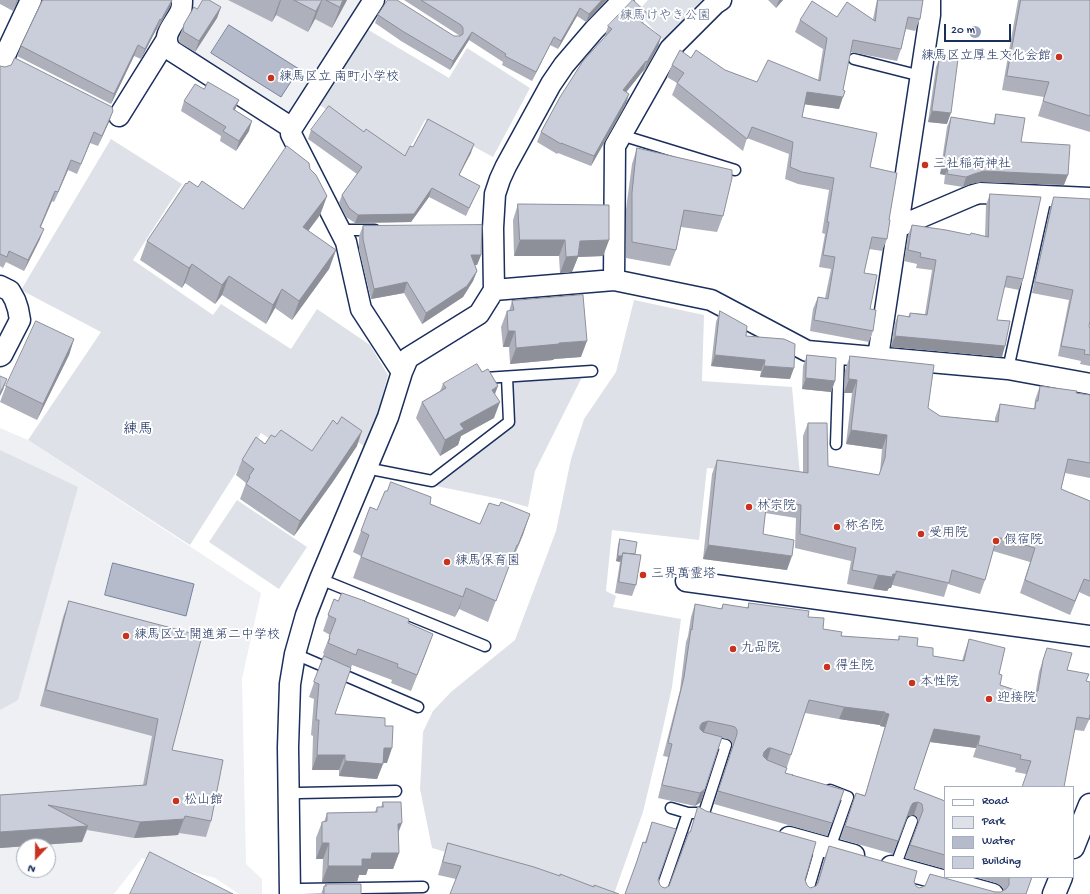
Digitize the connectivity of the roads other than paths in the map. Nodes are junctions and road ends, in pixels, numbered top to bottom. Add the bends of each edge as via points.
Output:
1 (31, 0) edge
2 (182, 0) edge
3 (374, 0) edge
4 (623, 0) edge
5 (721, 0) edge
6 (930, 0) edge
7 (167, 39) junction
8 (854, 59) dead end
9 (5, 61) edge
10 (921, 76) junction
11 (116, 114) dead end
12 (292, 128) junction
13 (621, 134) junction
14 (735, 170) dead end
15 (1046, 197) junction
16 (1090, 198) edge
17 (898, 227) junction
18 (386, 229) edge
19 (341, 230) junction
20 (614, 280) junction
21 (0, 286) edge
22 (494, 290) junction
23 (839, 354) junction
24 (0, 356) edge
25 (878, 357) junction
26 (1008, 370) junction
27 (592, 371) dead end
28 (402, 372) junction
29 (507, 376) junction
30 (485, 378) edge
31 (1090, 384) edge
32 (836, 444) dead end
33 (376, 470) dead end
34 (320, 579) junction
35 (686, 581) dead end
36 (1090, 636) edge
37 (486, 646) dead end
38 (295, 654) junction
39 (418, 707) dead end
40 (702, 740) edge
41 (820, 787) edge
42 (396, 791) dead end
43 (288, 795) junction
44 (1090, 805) edge
45 (671, 808) dead end
46 (703, 814) junction
47 (912, 821) edge
48 (769, 831) edge
49 (1074, 845) edge
50 (825, 847) junction
51 (895, 867) junction
52 (1061, 878) edge
53 (423, 887) dead end
54 (290, 892) edge
55 (660, 894) edge
56 (807, 894) edge
57 (993, 894) edge
58 (1054, 894) edge

1 - 9 street
2 - 7 street via 181,10
3 - 12 street
4 - 22 street via 564,65 551,84 500,179 496,194 494,228
5 - 13 street via 670,48
6 - 10 street
7 - 11 street
7 - 12 street via 172,51
8 - 10 lane
10 - 17 street
12 - 19 street via 291,134
13 - 14 lane
13 - 20 street via 615,146
15 - 16 street
15 - 17 street via 980,193
15 - 26 lane
17 - 25 street
18 - 19 lane
19 - 28 street via 361,309
20 - 22 street
20 - 23 street via 711,300 807,351
21 - 24 street via 10,291 20,320
22 - 28 street via 479,314 408,358
23 - 25 street
23 - 32 lane
25 - 26 street
26 - 31 street
27 - 29 lane
28 - 34 street via 388,417
29 - 30 lane
29 - 33 lane via 509,422 432,481
34 - 37 lane
34 - 38 street
35 - 36 street
38 - 39 lane
38 - 43 street via 290,684
40 - 46 lane via 726,745
41 - 50 lane via 848,797
42 - 43 lane
43 - 54 street
44 - 49 street
45 - 46 lane
46 - 55 lane
47 - 51 lane
48 - 50 street
50 - 51 street
50 - 56 lane
51 - 57 street via 921,878
52 - 58 street
53 - 54 lane via 301,889

